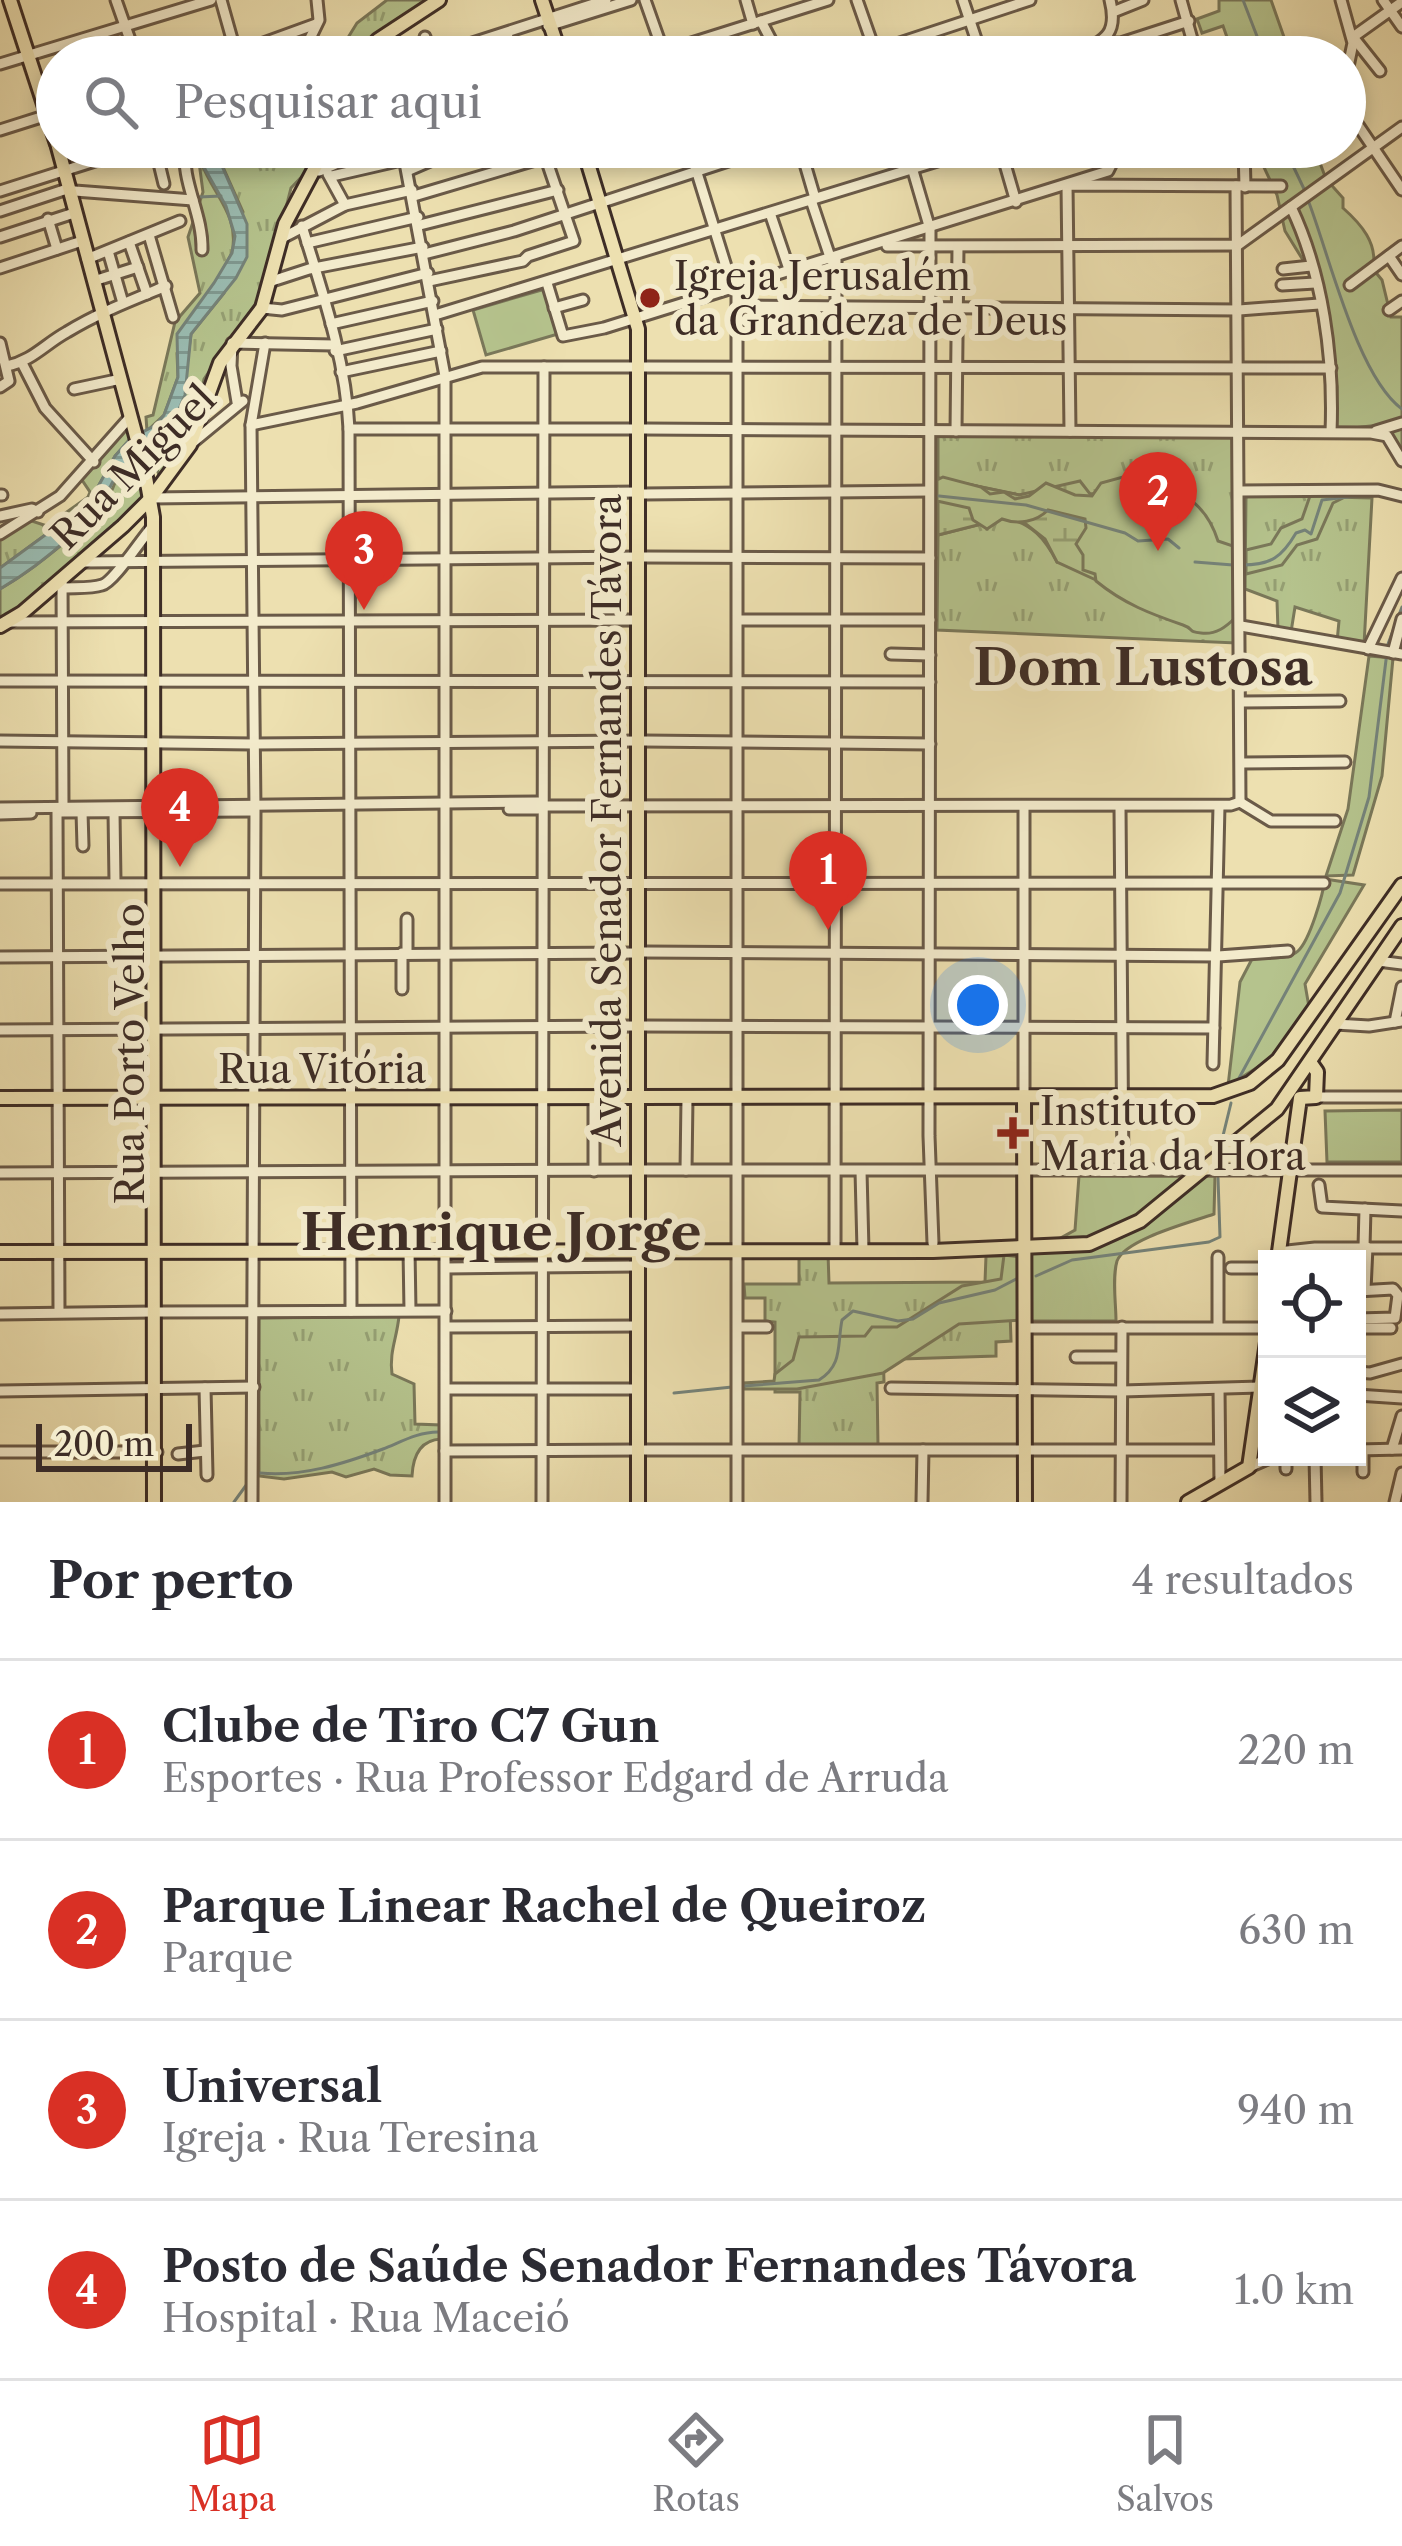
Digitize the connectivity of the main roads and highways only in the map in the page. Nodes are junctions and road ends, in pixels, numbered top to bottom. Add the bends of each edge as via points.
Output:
1 (10, 0) edge
2 (439, 0) edge
3 (539, 0) edge
4 (384, 36) edge
5 (549, 36) edge
6 (36, 75) edge
7 (64, 168) edge
8 (318, 168) edge
9 (591, 168) edge
10 (71, 190) junction
11 (90, 258) junction
12 (105, 311) junction
13 (139, 433) junction
14 (156, 494) junction
15 (641, 557) junction
16 (157, 559) junction
17 (4, 624) edge
18 (640, 681) junction
19 (1402, 885) edge
20 (1381, 917) junction
21 (1399, 930) edge
22 (1310, 1062) junction
23 (1024, 1096) junction
24 (0, 1098) edge
25 (640, 1098) junction
26 (1293, 1098) junction
27 (156, 1099) junction
28 (351, 1246) junction
29 (640, 1246) junction
30 (156, 1247) junction
31 (447, 1247) junction
32 (1024, 1247) junction
33 (0, 1249) edge
34 (1279, 1250) edge
35 (640, 1389) junction
36 (1258, 1414) edge
37 (157, 1502) edge
38 (641, 1502) edge
39 (1025, 1502) edge
40 (1188, 1502) edge

1 - 6 main road
2 - 4 main road
3 - 5 main road
7 - 10 main road
8 - 14 main road, Rua Miguel via 289,213 262,308 220,363 190,445
9 - 15 main road, Avenida Senador Fernandes Távora via 639,317
10 - 11 main road
10 - 11 main road
11 - 12 main road
11 - 12 main road
12 - 13 main road
12 - 13 main road
13 - 14 main road, Rua Porto Velho
14 - 16 main road, Rua Porto Velho
14 - 16 main road, Rua Porto Velho
14 - 17 main road, Rua Miguel via 62,584
15 - 18 main road, Avenida Senador Fernandes Távora
15 - 18 main road, Avenida Senador Fernandes Távora
16 - 27 main road, Rua Porto Velho
18 - 25 main road, Avenida Senador Fernandes Távora
19 - 20 main road, Rua Vitória
20 - 21 main road
20 - 23 main road, Rua Vitória via 1278,1060 1250,1083 1214,1096
21 - 22 main road
22 - 26 main road
22 - 26 main road via 1316,1097
23 - 25 main road, Rua Vitória
23 - 32 main road
24 - 27 main road, Rua Vitória
25 - 27 main road, Rua Vitória
25 - 29 main road, Avenida Senador Fernandes Távora
26 - 32 main road via 1122,1232 1089,1244
26 - 34 main road
27 - 30 main road, Rua Porto Velho
28 - 30 main road
28 - 31 main road
28 - 31 main road
29 - 31 main road
29 - 32 main road
29 - 35 main road, Avenida Senador Fernandes Távora
29 - 35 main road, Avenida Senador Fernandes Távora
30 - 33 main road
30 - 37 main road, Rua Porto Velho
32 - 39 main road
35 - 38 main road, Avenida Senador Fernandes Távora
36 - 40 main road via 1249,1468

